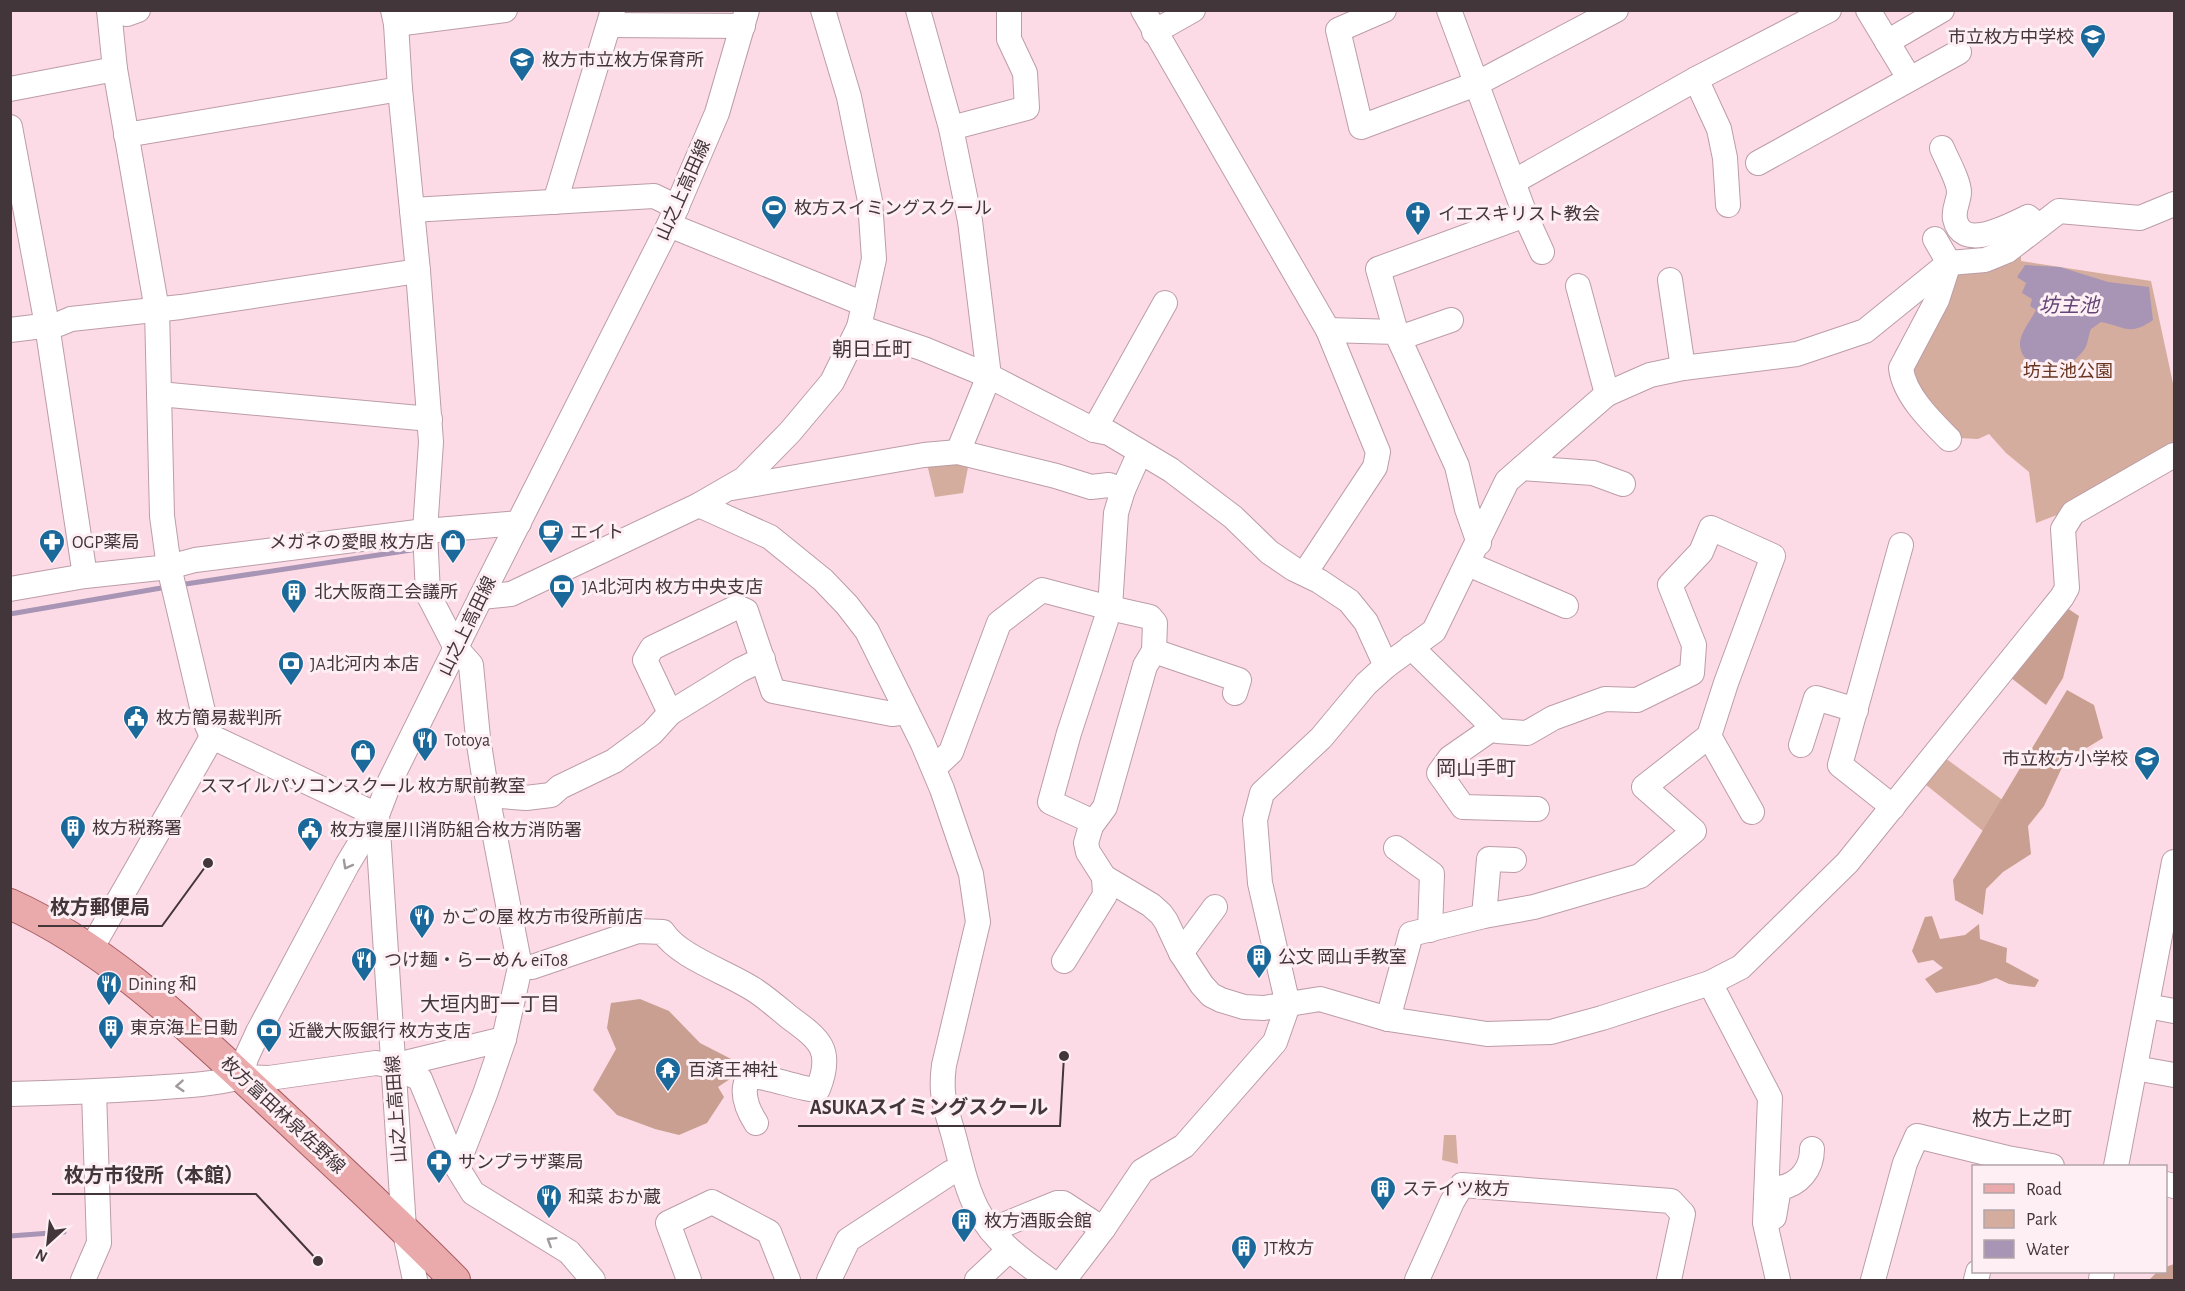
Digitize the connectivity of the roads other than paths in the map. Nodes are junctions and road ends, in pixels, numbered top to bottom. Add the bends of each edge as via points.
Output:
1 (109, 10) edge
2 (138, 10) edge
3 (505, 10) edge
4 (823, 10) edge
5 (918, 10) edge
6 (1009, 10) edge
7 (1143, 10) edge
8 (1193, 10) edge
9 (1384, 10) edge
10 (1449, 10) edge
11 (1616, 10) edge
12 (1828, 10) edge
13 (1868, 10) edge
14 (1942, 10) edge
15 (395, 17) edge
16 (611, 18) edge
17 (745, 18) edge
18 (1154, 32) junction
19 (1887, 42) junction
20 (1959, 52) dead end
21 (115, 69) junction
22 (1909, 78) junction
23 (1696, 79) junction
24 (1476, 84) junction
25 (10, 89) edge
26 (400, 89) junction
27 (10, 127) edge
28 (951, 128) junction
29 (126, 135) junction
30 (1942, 148) dead end
31 (1758, 163) dead end
32 (1513, 182) junction
33 (555, 202) junction
34 (2175, 204) edge
35 (1728, 205) dead end
36 (412, 210) junction
37 (1525, 215) junction
38 (673, 216) junction
39 (2039, 226) junction
40 (1935, 239) dead end
41 (1542, 252) dead end
42 (1949, 263) junction
43 (418, 271) junction
44 (1670, 280) dead end
45 (1578, 286) dead end
46 (1165, 303) dead end
47 (864, 304) junction
48 (156, 309) junction
49 (1451, 320) dead end
50 (46, 325) junction
51 (859, 327) junction
52 (10, 330) edge
53 (1328, 330) junction
54 (1398, 336) junction
55 (1683, 368) junction
56 (989, 376) junction
57 (159, 394) junction
58 (1607, 394) junction
59 (430, 419) junction
60 (1094, 430) junction
61 (1949, 439) dead end
62 (958, 452) junction
63 (1140, 452) junction
64 (2175, 455) edge
65 (1522, 468) junction
66 (1623, 484) dead end
67 (727, 489) junction
68 (1123, 490) junction
69 (699, 505) junction
70 (519, 523) junction
71 (425, 531) junction
72 (1901, 545) dead end
73 (1474, 553) junction
74 (1305, 573) junction
75 (86, 576) junction
76 (171, 577) junction
77 (10, 589) edge
78 (481, 597) junction
79 (1566, 606) dead end
80 (1110, 608) junction
81 (1411, 647) junction
82 (456, 648) junction
83 (1154, 651) junction
84 (763, 659) junction
85 (1386, 666) junction
86 (1692, 673) junction
87 (1239, 680) dead end
88 (1726, 683) junction
89 (1856, 710) junction
90 (907, 712) junction
91 (670, 713) junction
92 (1493, 728) junction
93 (1710, 736) junction
94 (212, 737) junction
95 (1801, 745) dead end
96 (934, 768) junction
97 (487, 795) junction
98 (1893, 807) junction
99 (1537, 809) dead end
100 (1752, 812) dead end
101 (377, 815) junction
102 (1091, 826) junction
103 (1396, 848) dead end
104 (1514, 860) dead end
105 (2175, 862) edge
106 (1104, 877) junction
107 (10, 904) edge
108 (1215, 908) dead end
109 (1484, 916) junction
110 (1430, 930) junction
111 (91, 949) junction
112 (1181, 953) junction
113 (1064, 961) dead end
114 (520, 967) junction
115 (1710, 983) junction
116 (1288, 1005) junction
117 (2147, 1006) junction
118 (2175, 1011) edge
119 (1388, 1020) junction
120 (504, 1039) junction
121 (393, 1066) junction
122 (2135, 1068) junction
123 (2175, 1075) edge
124 (93, 1092) junction
125 (228, 1092) junction
126 (10, 1094) edge
127 (756, 1123) dead end
128 (1812, 1149) dead end
129 (2006, 1162) edge
130 (455, 1164) junction
131 (2034, 1165) edge
132 (2116, 1165) edge
133 (962, 1168) junction
134 (1765, 1223) junction
135 (404, 1228) junction
136 (1103, 1229) junction
137 (990, 1230) junction
138 (1009, 1250) junction
139 (83, 1281) edge
140 (415, 1281) edge
141 (455, 1281) edge
142 (593, 1281) edge
143 (689, 1281) edge
144 (788, 1281) edge
145 (829, 1281) edge
146 (977, 1281) edge
147 (1048, 1281) edge
148 (1064, 1281) edge
149 (1417, 1281) edge
150 (1669, 1281) edge
151 (1778, 1281) edge
152 (1873, 1281) edge

1 - 2 street via 127,14
1 - 21 street
3 - 15 street
4 - 47 street via 849,97 870,201 874,259
5 - 28 street
6 - 28 street via 1009,39 1025,73 1028,108
7 - 18 street
8 - 18 street
9 - 24 street via 1338,30 1361,127
10 - 24 street
11 - 24 street
12 - 23 street
13 - 19 street
14 - 19 street
15 - 26 street
16 - 17 street
16 - 33 street
17 - 38 street, 山之上高田線 via 717,112
18 - 53 street
19 - 22 street
20 - 22 street
21 - 25 street
21 - 29 street
22 - 31 street
23 - 32 street
23 - 35 street via 1719,129
24 - 32 street
26 - 29 street
26 - 36 street
27 - 50 street
28 - 56 street via 970,221
29 - 48 street
30 - 39 street via 1959,191 1954,207 1958,227 1972,236 2028,218
32 - 37 street
33 - 36 street
33 - 38 street via 654,196
34 - 39 street via 2140,218 2060,211
36 - 43 street
37 - 41 street
37 - 54 street via 1378,269
38 - 47 street
38 - 70 street, 山之上高田線
39 - 42 street via 2007,251 1985,260
40 - 42 street
42 - 55 street via 1865,330 1797,354
42 - 61 street via 1937,300 1901,368 1918,422
43 - 48 street
43 - 59 street
44 - 55 street
45 - 58 street
46 - 60 street
47 - 51 street
48 - 50 street
48 - 57 street
49 - 54 street
50 - 52 street
50 - 75 street
51 - 56 street
51 - 67 street via 832,382 744,479
53 - 54 street
53 - 74 street via 1378,452 1376,467
54 - 73 street via 1457,466
55 - 58 street via 1650,375
56 - 60 street
56 - 62 street
57 - 59 street
57 - 76 street via 162,516
58 - 65 street
59 - 71 street
60 - 63 street via 1108,433
62 - 67 street
62 - 68 street via 1090,487 1109,485
63 - 68 street
63 - 74 street via 1171,470 1233,517 1269,552
64 - 98 street via 2073,513 2064,529 2067,588 2062,597
65 - 66 street via 1593,473
65 - 73 street via 1507,481
67 - 69 street
68 - 80 street via 1116,513
69 - 78 street via 511,594
69 - 90 street via 770,537 823,580 867,631
70 - 71 street
70 - 78 street, 山之上高田線
71 - 76 street via 195,560
71 - 82 street via 428,594
72 - 89 street
73 - 79 street
73 - 81 street via 1434,631
74 - 85 street via 1349,601 1366,622
75 - 76 street
75 - 77 street
76 - 94 street
78 - 82 street, 山之上高田線
80 - 83 street via 1150,617 1155,622
80 - 96 street via 1042,590 999,623 951,752
80 - 102 street via 1050,802 1087,819
81 - 85 street
81 - 92 street
82 - 97 street via 471,665
82 - 101 street, 山之上高田線
83 - 87 street
83 - 102 street via 1144,666 1105,807
84 - 90 street via 773,691 892,714
84 - 91 street
84 - 91 street via 746,611 737,607 652,648 645,660
85 - 116 street via 1321,738 1262,793 1255,820 1260,882
86 - 88 street
86 - 88 street via 1694,645 1670,585 1701,552 1711,528 1773,556
86 - 92 street via 1637,700 1605,699 1553,718 1527,733 1497,732
88 - 93 street
89 - 95 street via 1816,698
89 - 98 street via 1840,765
90 - 96 street
91 - 97 street via 652,733 614,761 551,795
92 - 99 street via 1450,758 1440,773 1463,807
93 - 100 street
93 - 109 street via 1644,787 1695,831 1640,876 1534,907
94 - 101 street
94 - 111 street
96 - 133 street via 971,874 978,922 941,1086
97 - 114 street
98 - 115 street via 1847,863 1749,960
101 - 121 street, 山之上高田線
101 -> 125 street
102 - 106 street via 1086,843 1088,852
103 - 110 street via 1432,874
104 - 109 street via 1489,859
105 - 117 street
106 - 112 street via 1161,914
106 - 113 street via 1105,895
107 - 111 main road, 枚方富田林泉佐野線
108 - 112 street
109 - 110 street
110 - 119 street via 1411,934
111 - 125 main road, 枚方富田林泉佐野線 via 143,987
112 - 116 street via 1202,985 1221,1000 1244,1007
114 - 120 street
114 - 127 street via 532,967 638,931 652,930 663,932 675,947 756,991 818,1039 825,1061 818,1089 749,1076 744,1088
115 - 119 street via 1551,1032 1487,1034
115 - 134 street via 1770,1098
116 - 119 street via 1320,999
116 - 136 street via 1275,1042 1184,1146 1142,1171
117 - 118 street
117 - 122 street
120 - 121 street
120 - 130 street
121 - 125 street via 376,1063 269,1078
121 - 130 street via 420,1079
121 - 135 street, 山之上高田線
122 - 123 street
122 - 132 street
125 -> 124 street via 212,1084
124 - 126 street
124 - 139 street via 99,1243
125 - 135 main road, 枚方富田林泉佐野線
128 - 134 street via 1807,1171 1794,1183 1779,1188 1774,1219
129 - 131 street
129 - 152 street via 1917,1136 1905,1163
142 -> 130 street via 569,1252 473,1193
133 - 137 street via 976,1208
133 - 145 street via 848,1240
134 - 151 street
135 - 140 street, 山之上高田線
135 - 141 main road, 枚方富田林泉佐野線
136 - 137 street via 1057,1203
136 - 148 street
137 - 138 street
138 - 146 street
138 - 147 street
143 - 144 street via 668,1223 712,1202 769,1232
149 - 150 street via 1462,1185 1671,1201 1683,1214

